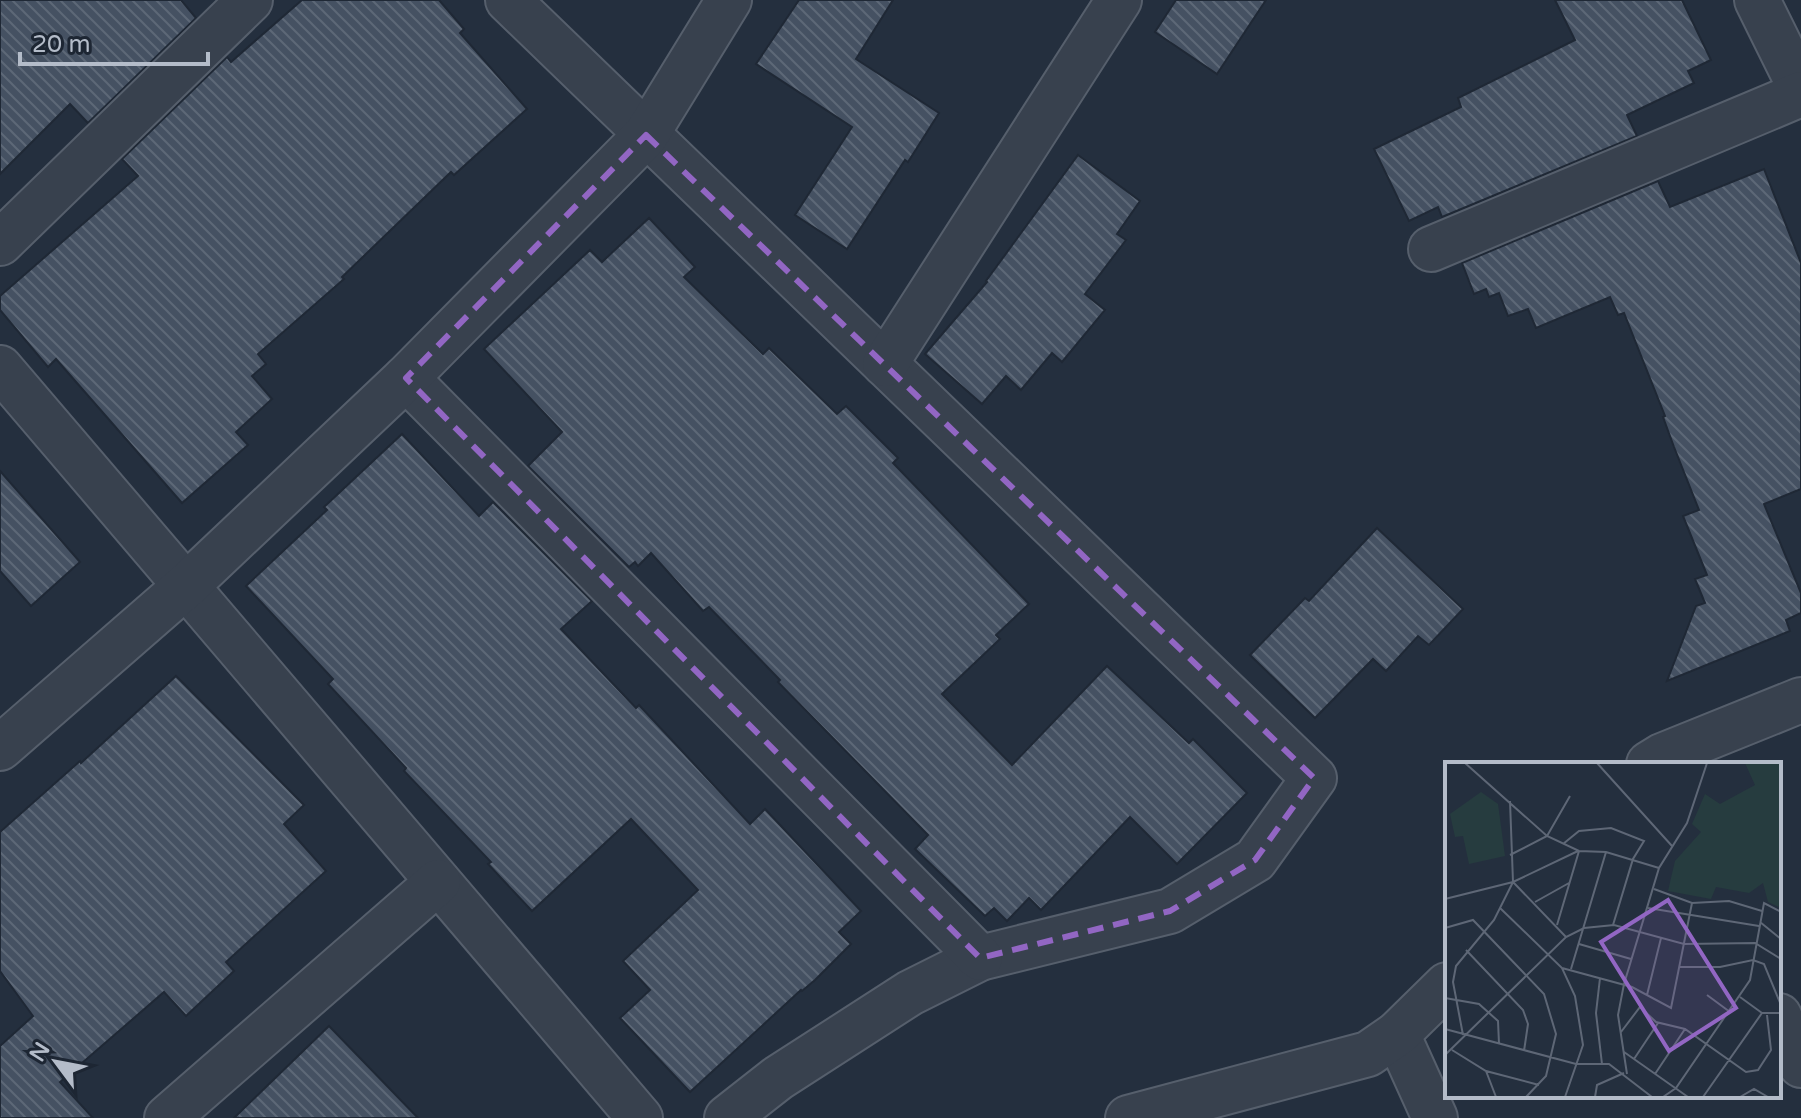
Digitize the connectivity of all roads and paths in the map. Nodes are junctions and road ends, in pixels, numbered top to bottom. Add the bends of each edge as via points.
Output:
1 (250, 0) edge
2 (508, 0) edge
3 (729, 0) edge
4 (1119, 0) edge
5 (1757, 0) edge
6 (1801, 92) edge
7 (646, 135) junction
8 (0, 243) edge
9 (1431, 249) dead end
10 (885, 364) junction
11 (0, 368) edge
12 (406, 378) junction
13 (186, 586) junction
14 (1801, 700) edge
15 (0, 748) edge
16 (1659, 761) edge
17 (438, 882) junction
18 (980, 958) junction
19 (1445, 987) edge
20 (1781, 1020) edge
21 (1397, 1034) junction
22 (1801, 1065) edge
23 (167, 1118) edge
24 (640, 1118) edge
25 (727, 1118) edge
26 (1128, 1118) edge
27 (1435, 1118) edge

1 - 8 street
2 - 7 street
3 - 7 street
4 - 10 street
5 - 6 street
6 - 9 street
7 - 10 street
7 - 12 street
10 - 18 street via 1314,778 1255,860 1170,911
11 - 13 street
12 - 13 street
12 - 18 street
13 - 15 street
13 - 17 street
14 - 16 street
17 - 23 street
17 - 24 street
18 - 25 street via 910,993 778,1078
19 - 21 street
20 - 22 street
21 - 26 street via 1368,1054
21 - 27 street

